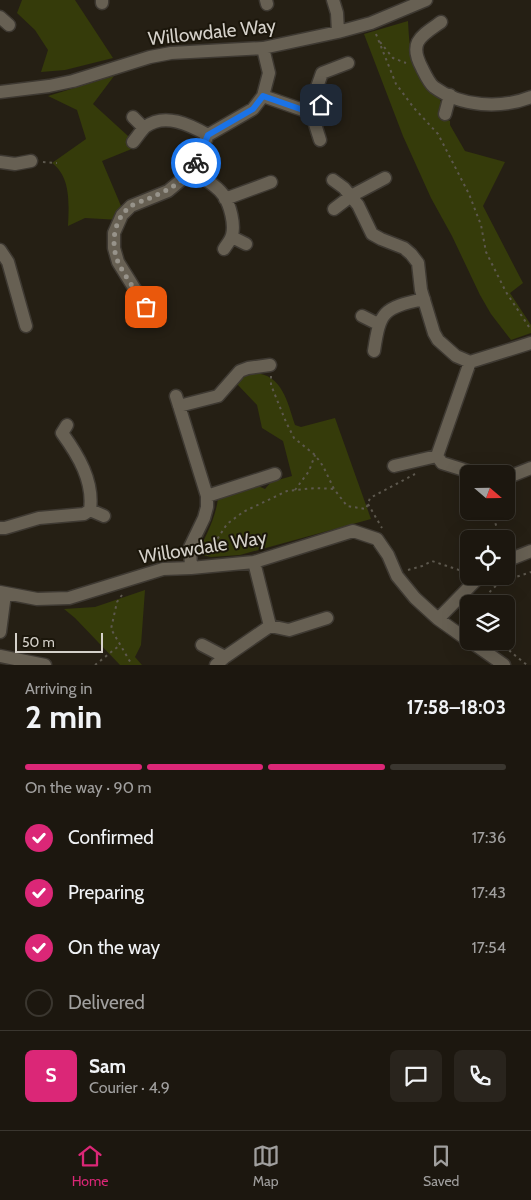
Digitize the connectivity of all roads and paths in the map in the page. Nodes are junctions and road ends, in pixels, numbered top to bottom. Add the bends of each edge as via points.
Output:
1 (333, 0) edge
2 (426, 0) edge
3 (441, 22) dead end
4 (372, 23) junction
5 (338, 32) junction
6 (378, 40) junction
7 (263, 48) junction
8 (348, 63) dead end
9 (422, 69) junction
10 (0, 92) edge
11 (450, 95) junction
12 (263, 96) junction
13 (531, 97) edge
14 (316, 106) junction
15 (445, 114) dead end
16 (133, 117) dead end
17 (144, 128) junction
18 (208, 135) junction
19 (320, 140) dead end
20 (133, 142) dead end
21 (30, 161) dead end
22 (0, 162) edge
23 (192, 171) junction
24 (386, 178) dead end
25 (333, 180) dead end
26 (271, 182) dead end
27 (351, 196) junction
28 (225, 199) junction
29 (334, 209) dead end
30 (232, 237) junction
31 (246, 244) dead end
32 (224, 248) dead end
33 (0, 250) edge
34 (424, 299) junction
35 (146, 307) dead end
36 (362, 316) dead end
37 (378, 324) junction
38 (26, 326) dead end
39 (531, 330) edge
40 (531, 343) edge
41 (374, 351) dead end
42 (470, 362) junction
43 (270, 364) joint
44 (60, 431) dead end
45 (316, 455) junction
46 (437, 456) junction
47 (394, 466) dead end
48 (531, 468) edge
49 (460, 469) edge
50 (275, 474) dead end
51 (416, 474) dead end
52 (515, 474) edge
53 (334, 489) junction
54 (295, 491) junction
55 (207, 496) junction
56 (368, 503) junction
57 (90, 510) junction
58 (104, 516) dead end
59 (0, 528) edge
60 (384, 532) dead end
61 (531, 551) edge
62 (515, 557) edge
63 (254, 562) junction
64 (195, 567) junction
65 (408, 570) dead end
66 (460, 570) edge
67 (531, 572) edge
68 (135, 576) junction
69 (471, 585) edge
70 (3, 593) edge
71 (488, 595) edge
72 (327, 618) dead end
73 (438, 619) junction
74 (270, 626) junction
75 (0, 632) edge
76 (460, 635) edge
77 (120, 645) junction
78 (202, 645) dead end
79 (482, 650) edge
80 (509, 650) edge
81 (0, 656) edge
82 (221, 661) edge
83 (44, 665) edge
84 (94, 665) edge
85 (132, 665) edge
86 (504, 665) edge
87 (527, 665) edge

1 - 5 street
2 - 4 street, Willowdale Way
3 - 9 street via 421,36 416,48 416,58
4 - 5 street, Willowdale Way
4 - 6 path
5 - 7 street, Willowdale Way
6 - 9 path via 393,58
6 - 39 path via 396,84 438,134 469,194 481,225 486,252 506,292
7 - 10 street, Willowdale Way via 172,53 73,81
7 - 12 street via 269,73
8 - 14 street via 322,73 316,90
9 - 11 street via 433,86
11 - 13 street via 475,104 491,105
11 - 15 street
12 - 14 street via 303,110
12 - 18 street via 253,109
14 - 19 street via 314,125
16 - 17 street
17 - 18 street via 169,120 192,126
17 - 20 street
18 - 23 street
21 - 22 street
23 - 28 street via 209,182
23 - 35 street via 168,191 131,206 122,215 114,233 118,262
24 - 27 street
25 - 27 street
26 - 28 street
27 - 29 street
27 - 34 street via 372,234 404,248 418,263
28 - 30 street via 233,227
30 - 31 street
30 - 32 street
33 - 38 street via 8,262
34 - 37 street via 392,309 382,316
34 - 42 street via 438,340 456,356
36 - 37 street
37 - 41 street
40 - 42 street
42 - 46 street
43 - 45 path via 271,385 294,438
43 - 55 street via 240,371 218,396 177,401
44 - 57 street via 75,451 87,477
45 - 53 path
45 - 54 path
46 - 47 street
46 - 49 street via 442,463
48 - 52 street
50 - 55 street
51 - 56 path via 370,498
53 - 54 path
53 - 56 path via 347,506 366,509
54 - 64 path via 287,491 243,512 227,524
55 - 64 street via 204,518 190,547
56 - 60 path
57 - 58 street
57 - 59 street via 84,514 38,518
61 - 62 street
63 - 64 street, Willowdale Way
63 - 73 street, Willowdale Way via 353,531 377,539 397,576
63 - 74 street
64 - 68 street, Willowdale Way via 163,569
65 - 66 path via 432,561
67 - 71 path via 498,583
68 - 70 street, Willowdale Way via 69,598 37,599
68 - 77 path via 117,602 111,629
69 - 73 street
70 - 75 street
72 - 74 street via 289,630
73 - 76 street
74 - 82 street
77 - 84 path
77 - 85 path
78 - 82 street
79 - 86 street
80 - 87 path
81 - 83 street

